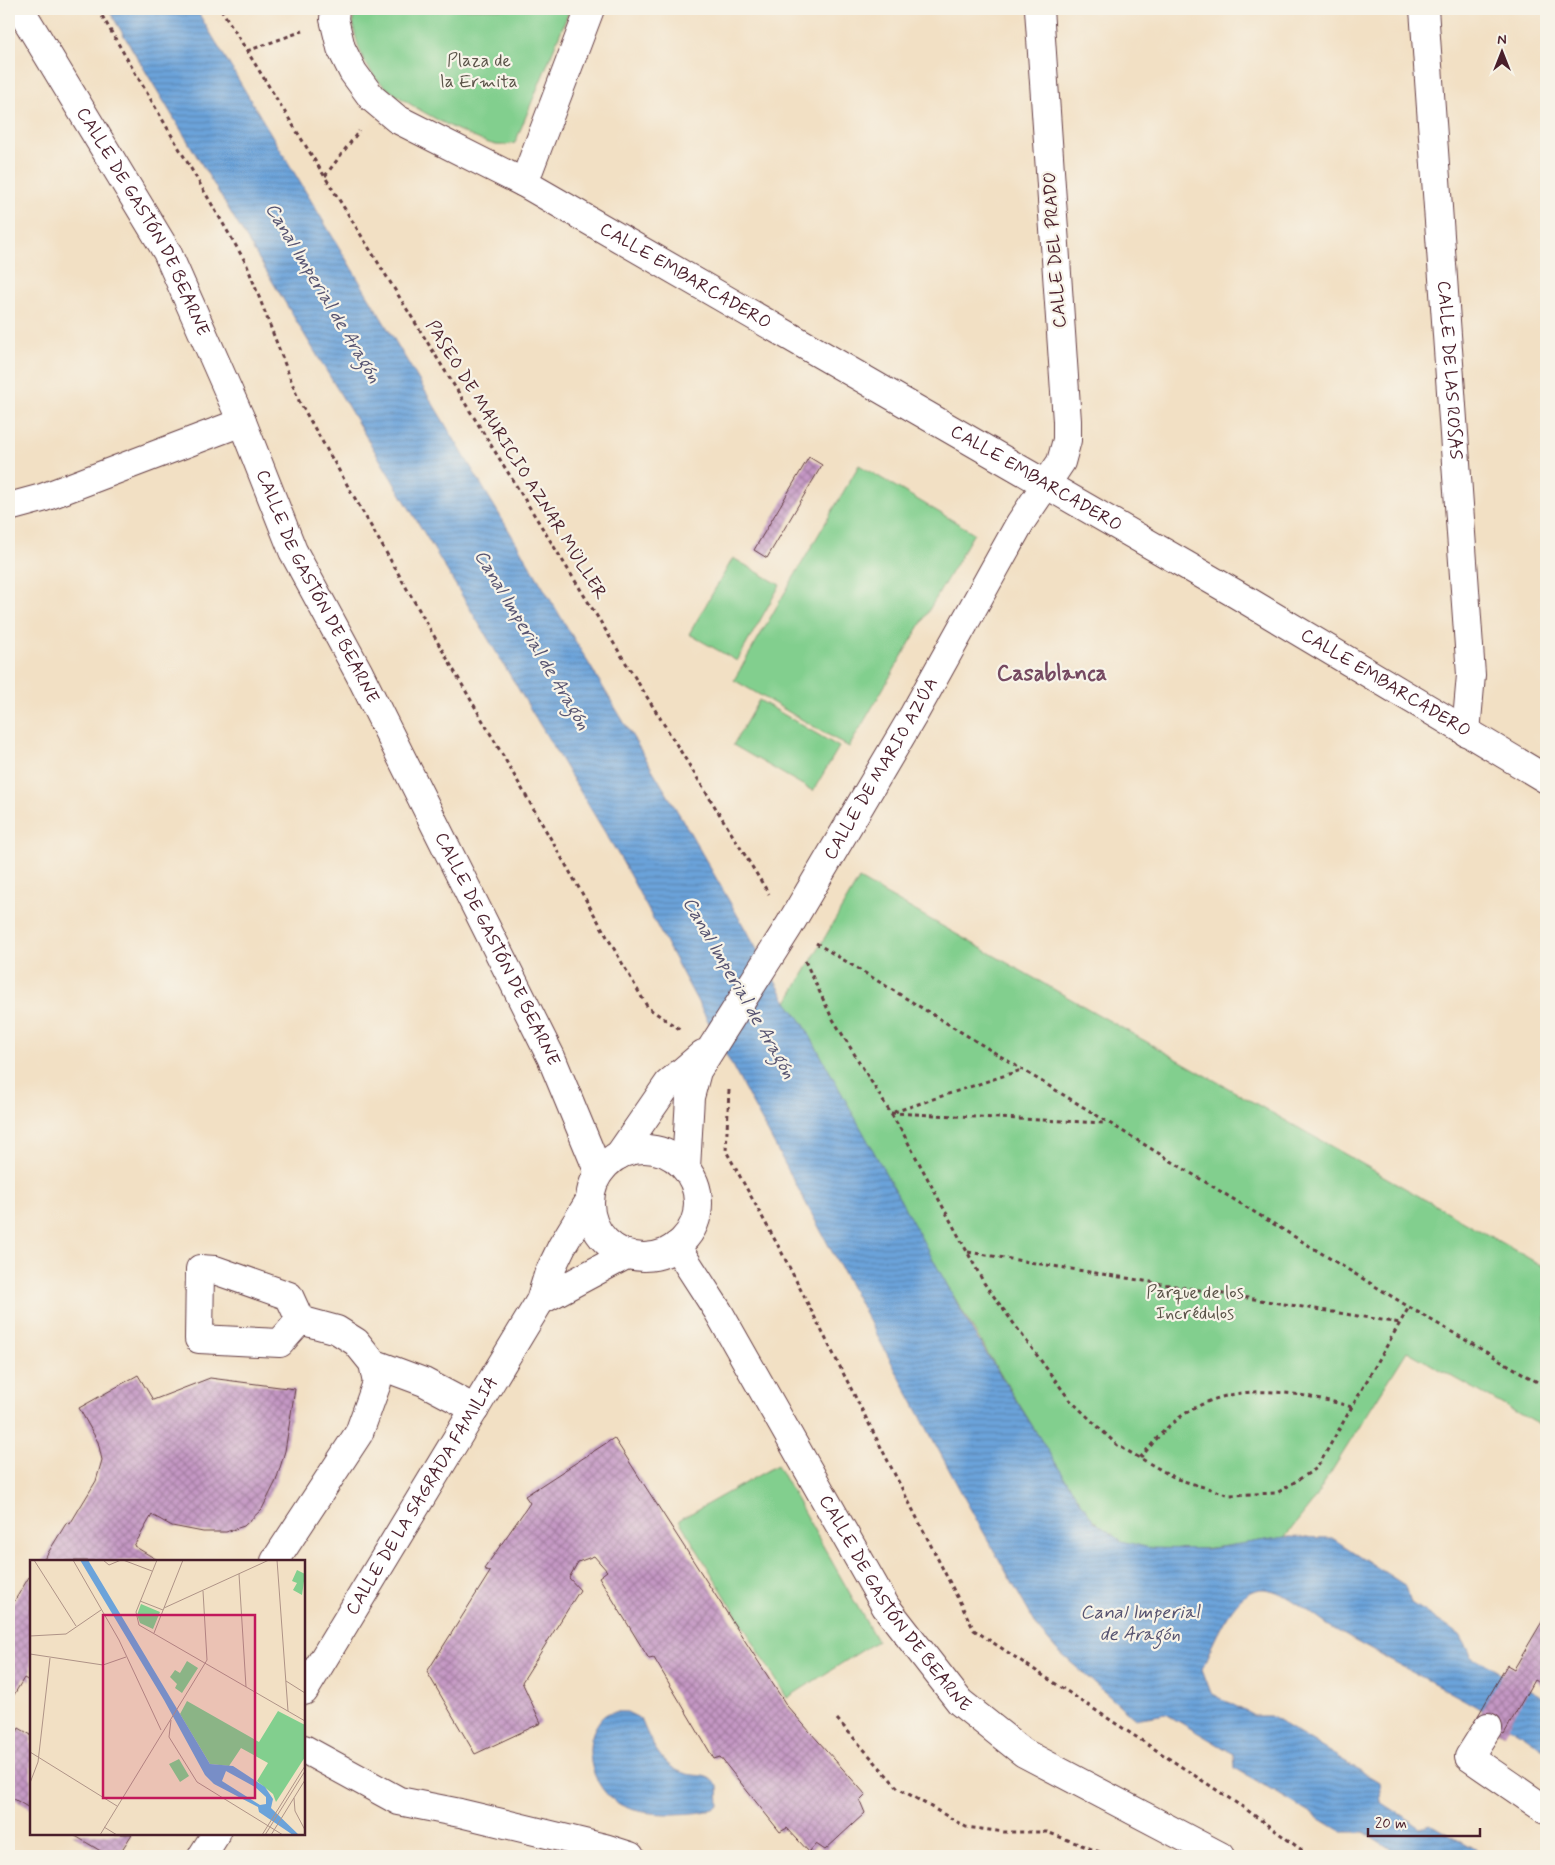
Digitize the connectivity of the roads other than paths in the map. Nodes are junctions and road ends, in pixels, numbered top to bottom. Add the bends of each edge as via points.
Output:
1 (20, 9) edge
2 (590, 9) edge
3 (1039, 9) edge
4 (1424, 9) edge
5 (334, 14) edge
6 (524, 182) junction
7 (242, 422) junction
8 (1046, 485) junction
9 (9, 507) edge
10 (1466, 732) junction
11 (1546, 779) edge
12 (713, 1044) junction
13 (619, 1155) junction
14 (686, 1168) junction
15 (599, 1173) junction
16 (590, 1200) junction
17 (676, 1246) junction
18 (628, 1254) junction
19 (540, 1301) junction
20 (300, 1320) dead end
21 (373, 1363) junction
22 (475, 1409) junction
23 (276, 1560) edge
24 (305, 1689) edge
25 (1488, 1727) dead end
26 (305, 1750) edge
27 (1546, 1810) edge
28 (215, 1835) edge
29 (202, 1856) edge
30 (630, 1856) edge
31 (1220, 1856) edge

1 - 7 street, CALLE DE GASTÓN DE BEARNE via 167,252
2 - 6 street
3 - 8 street, CALLE DEL PRADO via 1067,421 1063,457
4 - 10 street, CALLE DE LAS ROSAS via 1471,675
5 - 6 street, CALLE EMBARCADERO via 341,48 372,98 397,119
6 - 8 street, CALLE EMBARCADERO
7 - 9 street via 42,498
7 - 15 street, CALLE DE GASTÓN DE BEARNE via 293,551 359,673 551,1057
8 - 10 street, CALLE EMBARCADERO
8 - 12 street, CALLE DE MARIO AZÚA via 1020,523 914,714 782,937
10 - 11 street, CALLE EMBARCADERO
12 - 13 street, CALLE DE MARIO AZÚA via 668,1084
12 - 14 street, CALLE DE MARIO AZÚA via 692,1083
13 - 14 street via 651,1149 664,1153
13 - 15 street
14 - 17 street via 697,1194 697,1213 691,1229
15 - 16 street via 592,1186
16 - 18 street via 592,1218 600,1234 613,1247
16 - 19 street, CALLE DE LA SAGRADA FAMILIA via 562,1246
17 - 18 street via 649,1256
17 - 31 street, CALLE DE GASTÓN DE BEARNE via 718,1311 886,1607 960,1702 1024,1753
18 - 19 street
19 - 22 street, CALLE DE LA SAGRADA FAMILIA
20 - 21 street via 337,1330 356,1342
21 - 22 street via 424,1382
21 - 23 street via 377,1383 359,1433
22 - 24 street, CALLE DE LA SAGRADA FAMILIA
25 - 27 street via 1469,1757
26 - 30 street via 399,1801
28 - 29 street

